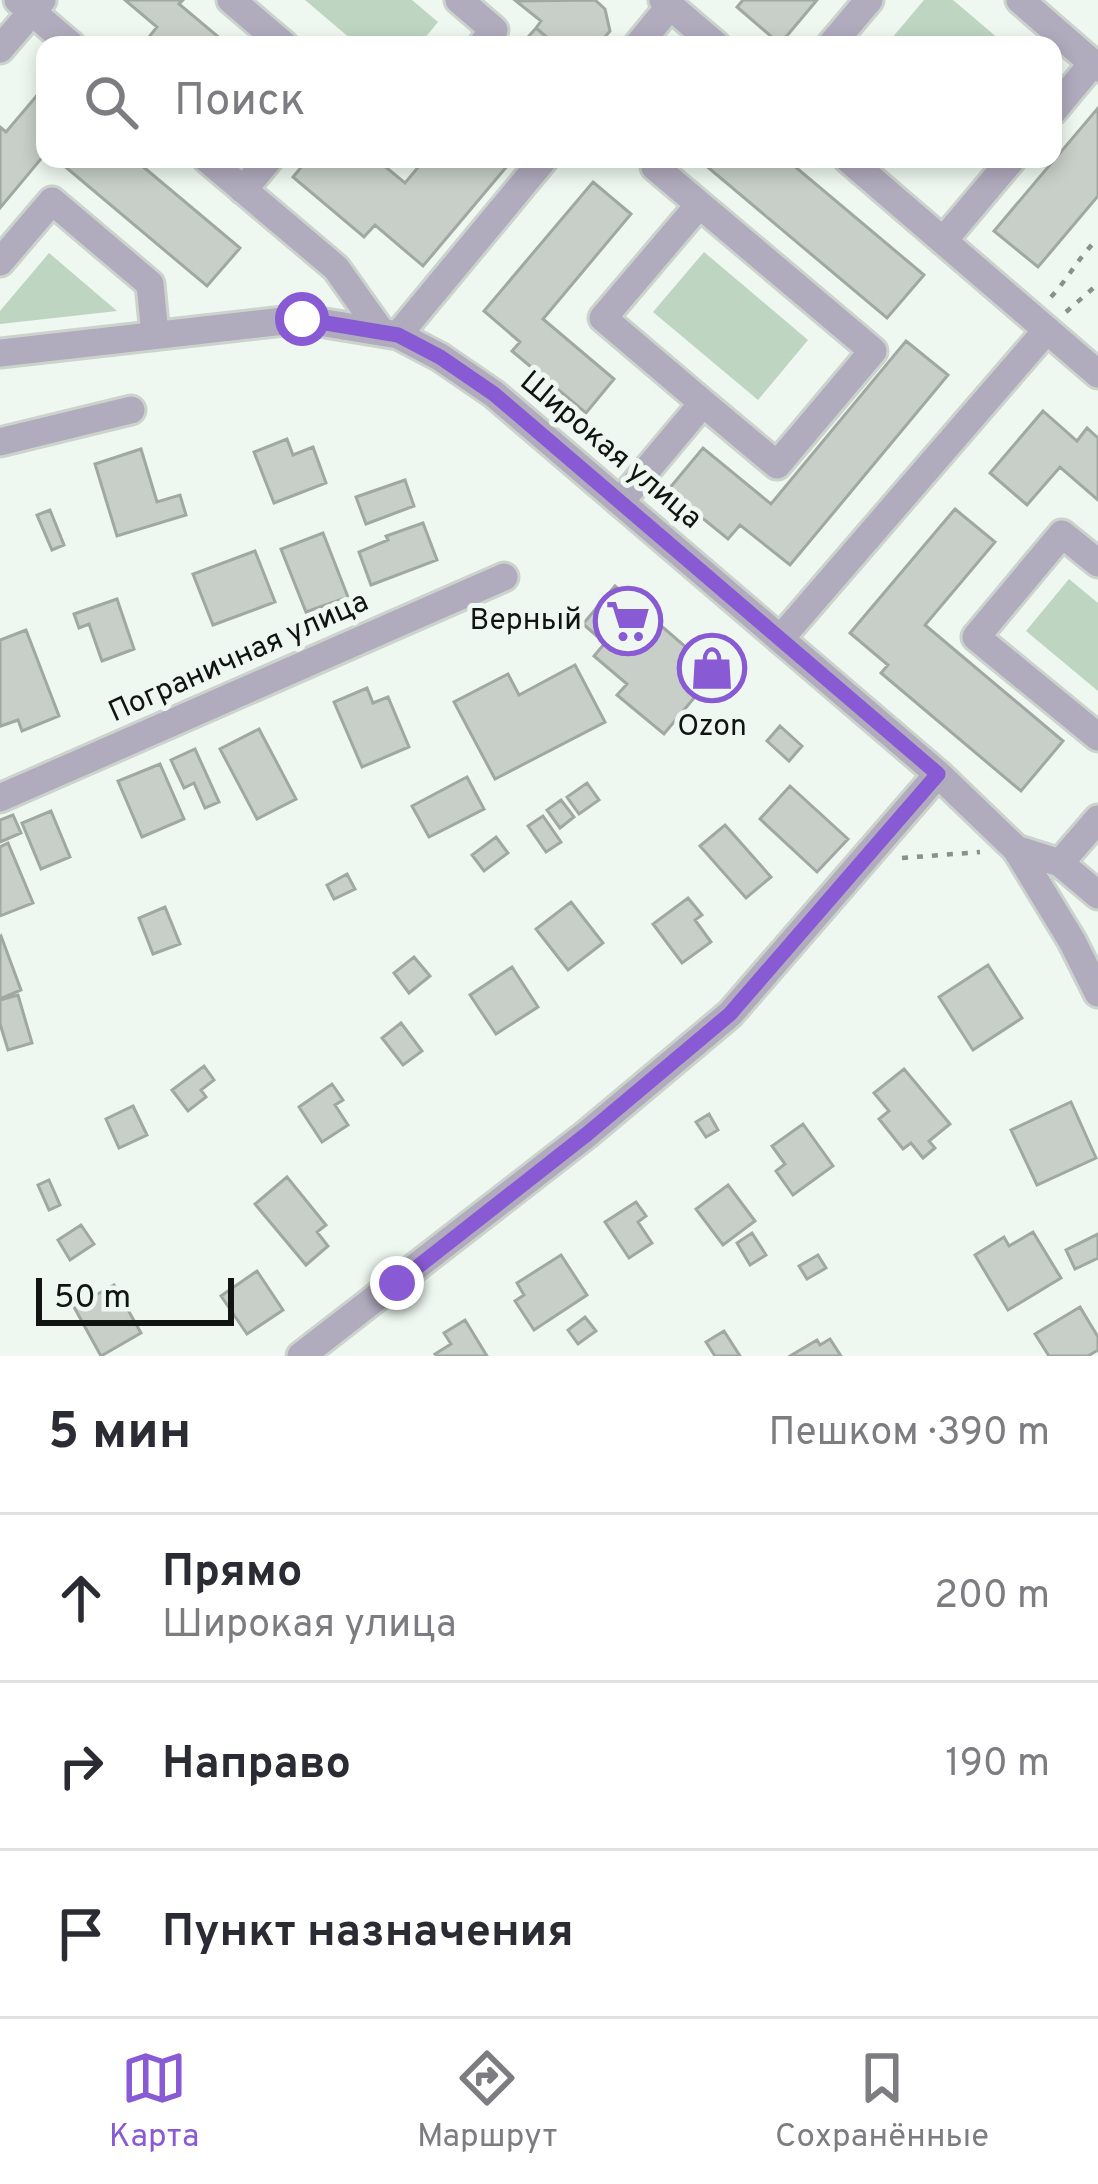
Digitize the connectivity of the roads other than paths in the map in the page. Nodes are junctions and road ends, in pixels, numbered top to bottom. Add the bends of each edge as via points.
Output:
1 (231, 0) edge
2 (459, 0) edge
3 (869, 0) edge
4 (1020, 0) edge
5 (666, 3) edge
6 (31, 4) edge
7 (62, 36) edge
8 (273, 36) edge
9 (489, 36) edge
10 (644, 36) edge
11 (705, 36) edge
12 (839, 36) edge
13 (1061, 36) edge
14 (1062, 37) edge
15 (0, 49) edge
16 (1095, 66) edge
17 (1062, 101) edge
18 (217, 168) edge
19 (261, 168) edge
20 (536, 168) edge
21 (656, 168) edge
22 (858, 168) edge
23 (1004, 168) edge
24 (243, 190) junction
25 (698, 205) junction
26 (943, 241) junction
27 (0, 262) edge
28 (1049, 317) junction
29 (389, 333) junction
30 (155, 335) junction
31 (0, 353) edge
32 (1098, 374) edge
33 (703, 403) junction
34 (131, 410) dead end
35 (0, 442) edge
36 (620, 502) junction
37 (1098, 563) edge
38 (504, 578) dead end
39 (780, 639) junction
40 (1098, 737) edge
41 (938, 774) junction
42 (0, 798) edge
43 (1098, 819) edge
44 (1016, 849) junction
45 (1060, 863) junction
46 (1098, 895) edge
47 (1098, 993) edge
48 (301, 1356) edge

1 - 8 street
2 - 9 street via 494,30
3 - 12 street
4 - 13 street
5 - 10 street
5 - 11 street
6 - 7 street
6 - 15 street
14 - 16 street
16 - 17 street
18 - 24 street
19 - 24 street
20 - 29 street
21 - 25 street
22 - 26 street
23 - 26 street
24 - 29 street via 336,268
25 - 33 street via 603,318
25 - 33 street via 873,351 777,465
26 - 28 street
27 - 30 street via 52,201 151,284
28 - 32 street
28 - 39 street
29 - 30 street, Широкая улица via 302,319
29 - 36 street, Широкая улица via 494,394
30 - 31 street, Широкая улица
33 - 36 street
34 - 35 street
36 - 39 street, Широкая улица
37 - 40 street via 1062,534 976,638
38 - 42 street, Пограничная улица
39 - 41 street, Широкая улица
41 - 44 street, Широкая улица
41 - 48 street via 730,1014
43 - 45 street
44 - 45 street
44 - 47 street
45 - 46 street

